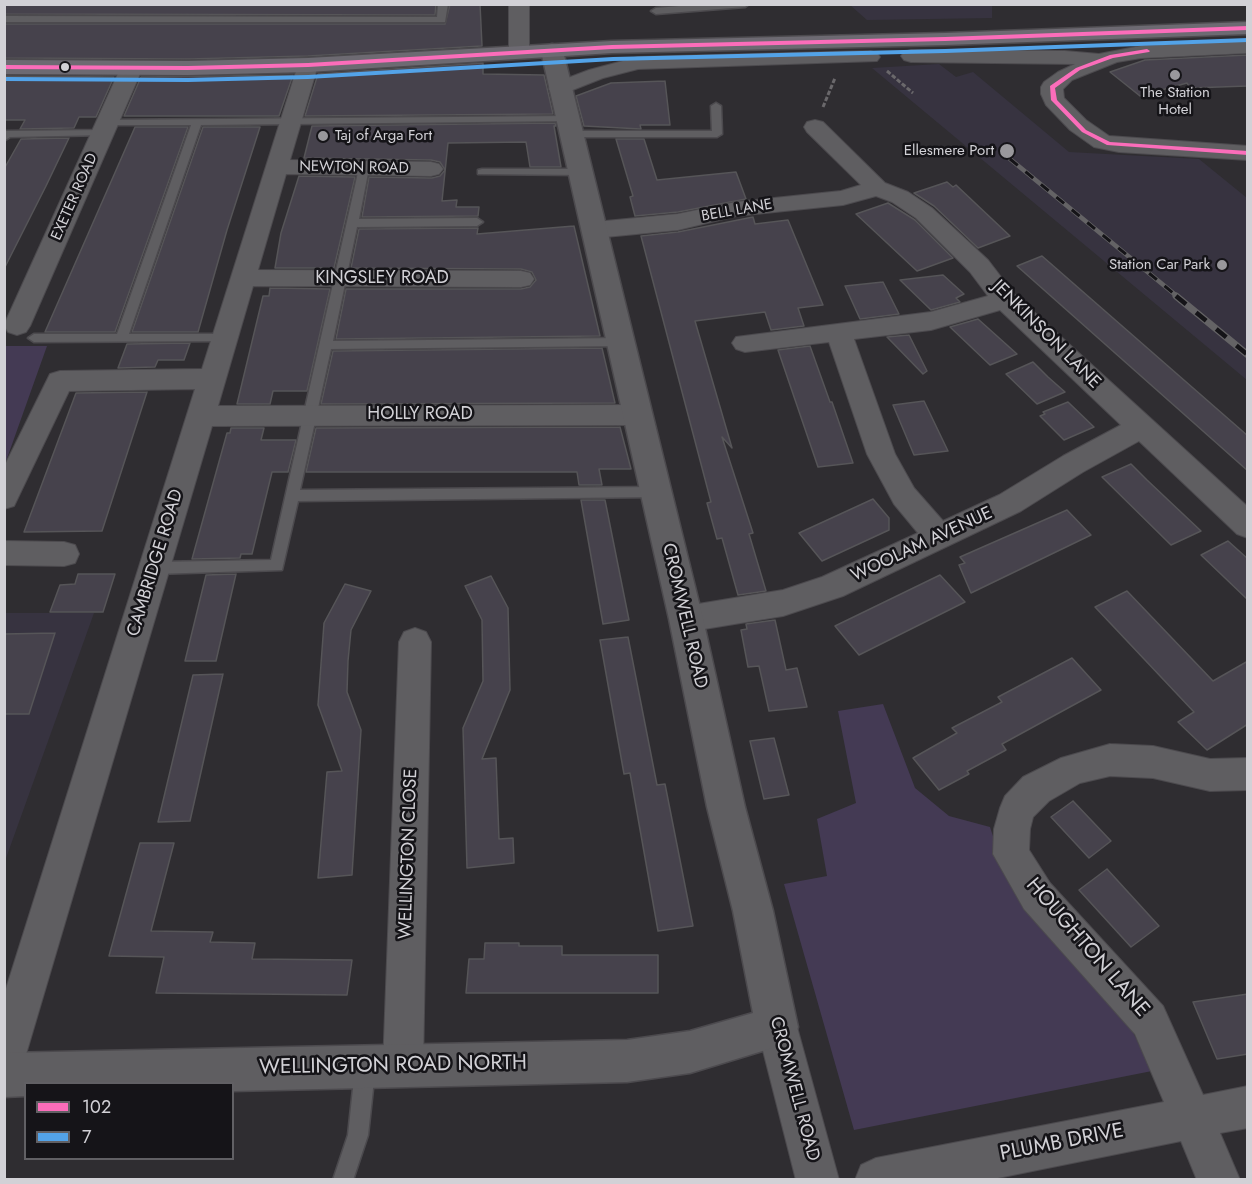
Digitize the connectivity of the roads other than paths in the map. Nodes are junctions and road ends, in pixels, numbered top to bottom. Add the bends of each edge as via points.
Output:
1 (443, 4) edge
2 (519, 4) edge
3 (745, 4) edge
4 (26, 6) edge
5 (656, 12) dead end
6 (18, 18) junction
7 (4, 19) edge
8 (1248, 28) edge
9 (1248, 47) edge
10 (837, 49) junction
11 (552, 51) junction
12 (519, 52) junction
13 (911, 56) dead end
14 (1099, 60) junction
15 (875, 61) road end
16 (308, 65) junction
17 (4, 67) edge
18 (132, 67) junction
19 (560, 89) junction
20 (716, 106) dead end
21 (291, 120) junction
22 (197, 122) junction
23 (105, 127) junction
24 (570, 127) junction
25 (815, 127) road end
26 (4, 138) edge
27 (1248, 153) edge
28 (277, 167) junction
29 (364, 168) junction
30 (431, 169) dead end
31 (482, 172) dead end
32 (581, 172) junction
33 (877, 188) junction
34 (477, 222) dead end
35 (352, 223) junction
36 (595, 230) junction
37 (243, 278) junction
38 (339, 279) junction
39 (521, 279) dead end
40 (1005, 300) junction
41 (18, 330) edge
42 (839, 333) junction
43 (225, 338) junction
44 (121, 339) junction
45 (622, 342) junction
46 (745, 343) dead end
47 (326, 345) junction
48 (212, 379) junction
49 (638, 415) junction
50 (201, 416) junction
51 (309, 416) junction
52 (1141, 427) junction
53 (656, 492) junction
54 (292, 496) junction
55 (4, 498) edge
56 (1248, 525) edge
57 (938, 536) junction
58 (4, 553) edge
59 (64, 554) dead end
60 (155, 568) junction
61 (686, 619) junction
62 (415, 642) dead end
63 (1248, 774) edge
64 (777, 1028) junction
65 (4, 1061) edge
66 (384, 1067) junction
67 (4, 1075) edge
68 (1248, 1107) edge
69 (1193, 1118) junction
70 (343, 1179) edge
71 (818, 1179) edge
72 (876, 1179) edge
73 (1219, 1179) edge

1 - 6 lane via 442,20
2 - 12 street
3 - 5 lane
4 - 6 lane
6 - 7 lane
8 - 10 main road via 945,39
9 - 14 street via 1141,52
10 - 11 main road
10 - 15 street
10 - 19 street via 639,63
11 - 12 main road
11 - 19 street, CROMWELL ROAD
12 - 16 main road
13 - 14 street
14 - 27 street via 1065,76 1052,87 1054,100 1084,131 1109,144
16 - 18 main road
16 - 21 street, CAMBRIDGE ROAD
17 - 18 main road
18 - 23 street, EXETER ROAD
19 - 24 street, CROMWELL ROAD
20 - 24 lane via 717,135
21 - 22 lane
21 - 24 lane
21 - 28 street, CAMBRIDGE ROAD
22 - 23 lane
22 - 44 lane
23 - 26 lane via 7,134
23 - 41 street, EXETER ROAD
24 - 32 street, CROMWELL ROAD
25 - 33 street, JENKINSON LANE
28 - 29 street, NEWTON ROAD
28 - 37 street, CAMBRIDGE ROAD
29 - 30 street, NEWTON ROAD
29 - 35 lane
31 - 32 lane
32 - 36 street, CROMWELL ROAD
33 - 36 street, BELL LANE via 843,198 736,208 678,222
33 - 40 street, JENKINSON LANE via 924,213 979,266
34 - 35 lane
35 - 38 lane
36 - 45 street, CROMWELL ROAD
37 - 38 street, KINGSLEY ROAD
37 - 43 street, CAMBRIDGE ROAD
38 - 39 street, KINGSLEY ROAD
38 - 47 lane
40 - 42 street via 931,321
40 - 52 street, JENKINSON LANE
41 - 44 lane
42 - 46 street
42 - 57 street via 881,454 904,496
43 - 44 lane
43 - 48 street, CAMBRIDGE ROAD
45 - 47 lane
45 - 49 street, CROMWELL ROAD
47 - 51 lane
48 - 50 street, CAMBRIDGE ROAD
48 - 55 street via 60,381
49 - 51 street, HOLLY ROAD
49 - 53 street, CROMWELL ROAD
50 - 51 street, HOLLY ROAD
50 - 60 street, CAMBRIDGE ROAD
51 - 54 lane
52 - 56 street, JENKINSON LANE
52 - 57 street, WOOLAM AVENUE via 1010,504
53 - 54 lane
53 - 61 street, CROMWELL ROAD
54 - 60 lane via 277,566
57 - 61 street, WOOLAM AVENUE via 831,587 783,603
58 - 59 street
60 - 65 street, CAMBRIDGE ROAD
61 - 64 street, CROMWELL ROAD
62 - 66 street, WELLINGTON CLOSE
63 - 69 street, HOUGHTON LANE via 1210,775 1153,762 1110,760 1073,769 1036,789 1018,808 1012,830 1011,854 1037,896 1149,1020
64 - 66 street, WELLINGTON ROAD NORTH via 690,1052 627,1061
64 - 71 street, CROMWELL ROAD
66 - 67 street, WELLINGTON ROAD NORTH
66 - 70 lane
68 - 69 street, PLUMB DRIVE
69 - 72 street, PLUMB DRIVE
69 - 73 street, HOUGHTON LANE

